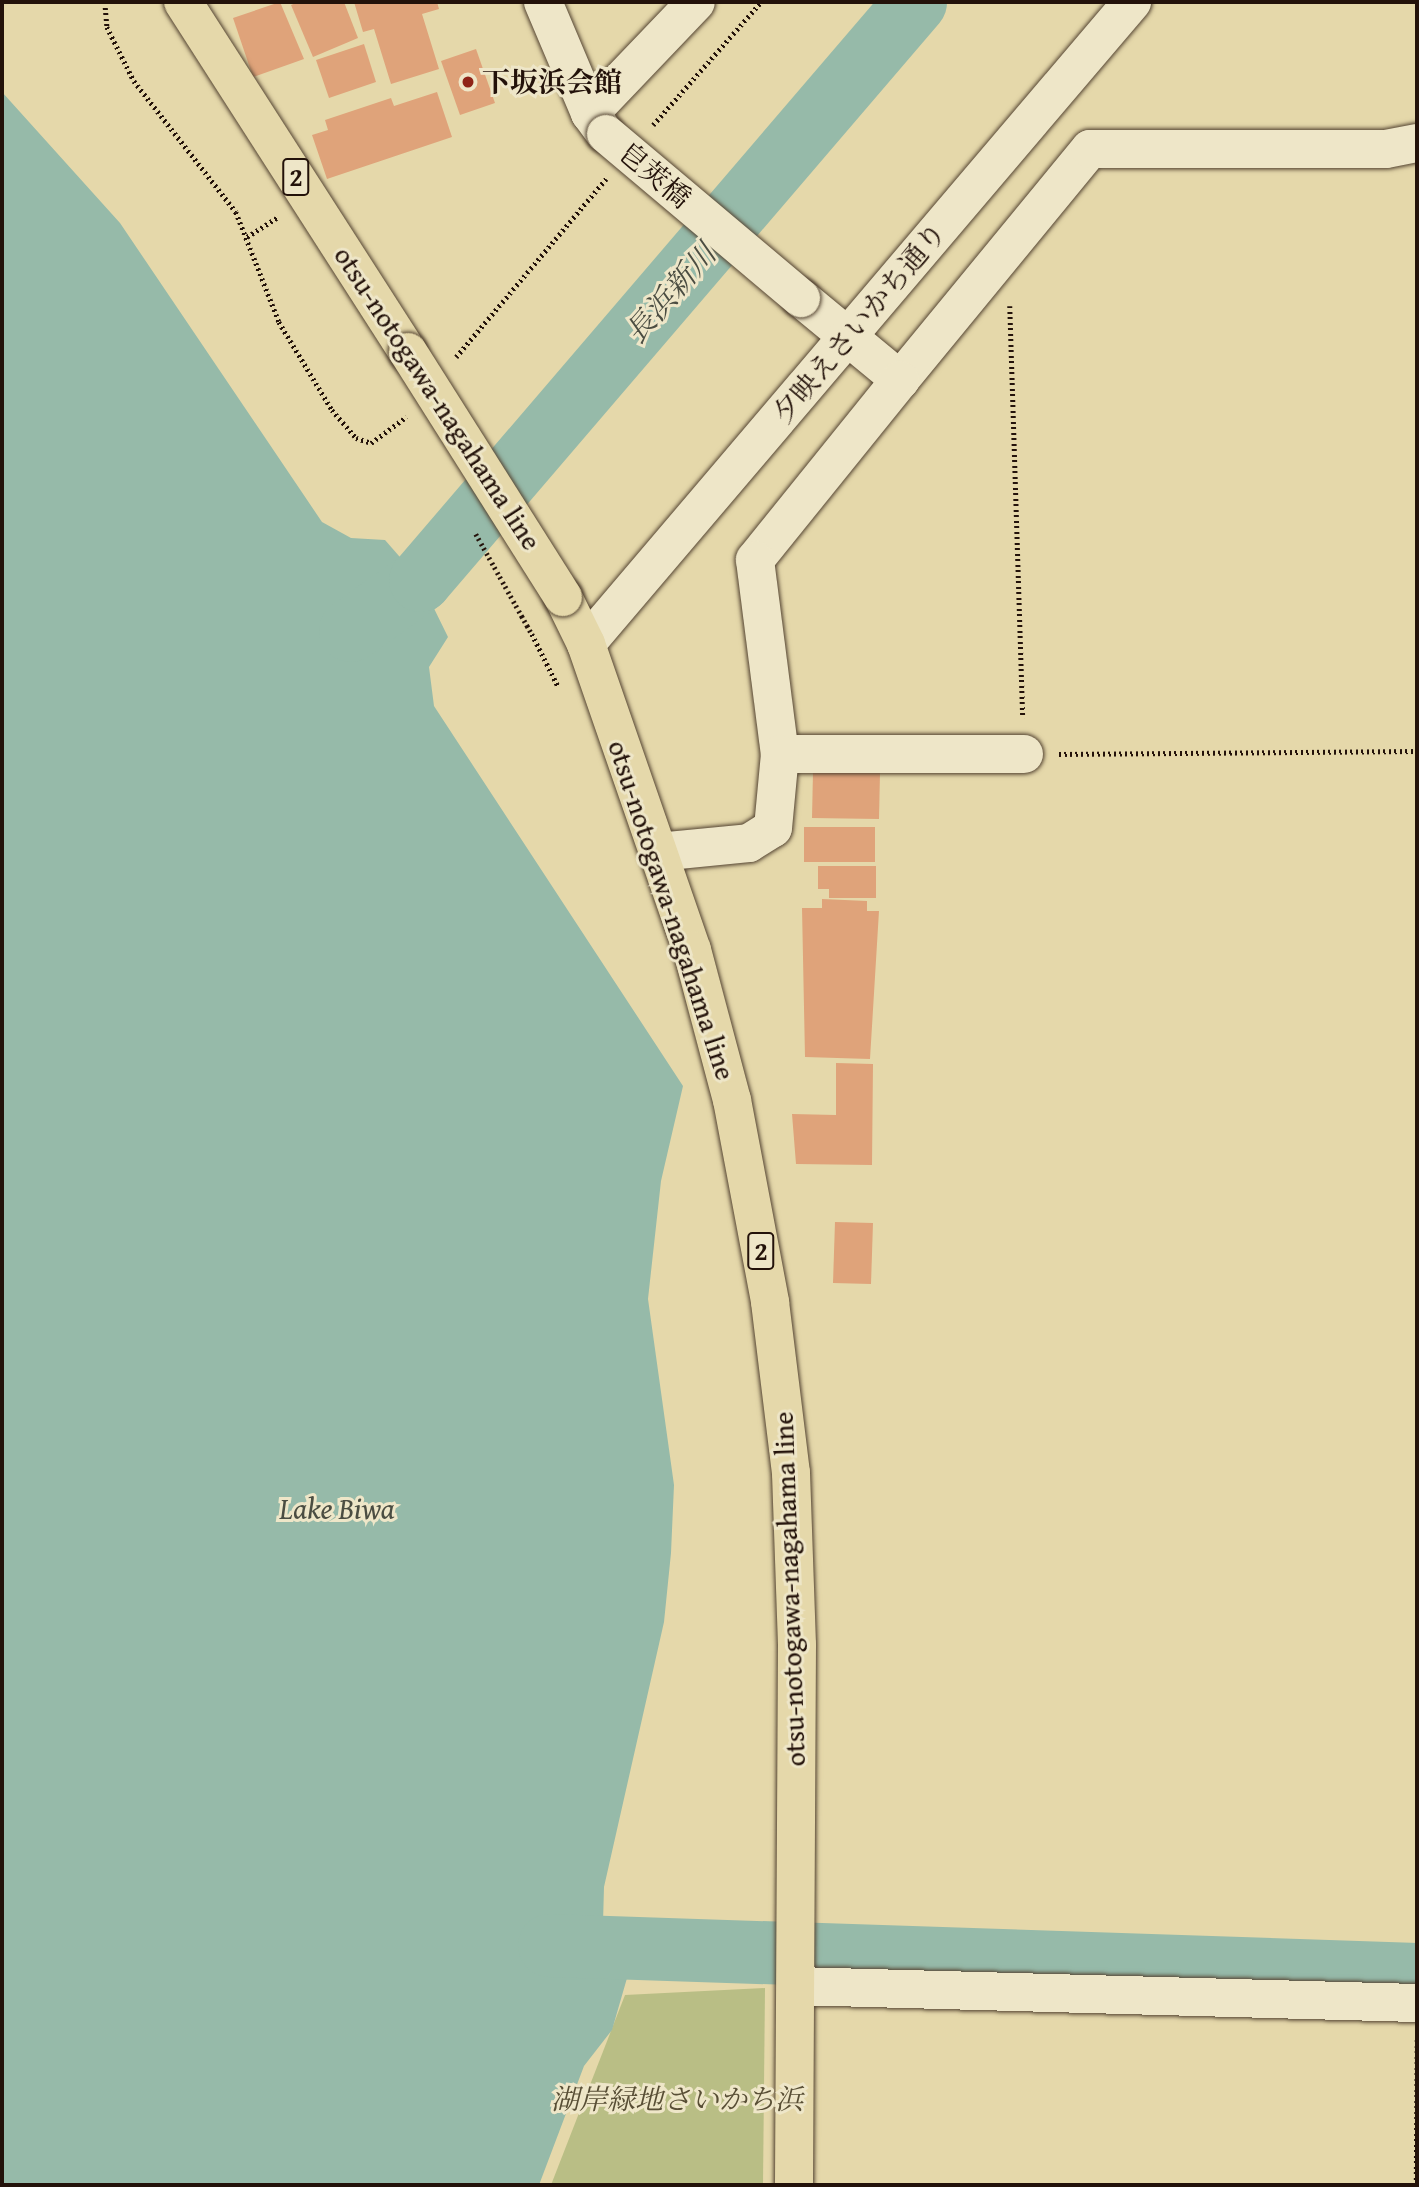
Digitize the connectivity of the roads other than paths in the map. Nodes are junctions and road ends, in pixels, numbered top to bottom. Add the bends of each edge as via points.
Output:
1 (183, 2) edge
2 (544, 2) edge
3 (696, 2) edge
4 (1132, 2) edge
5 (598, 124) junction
6 (1417, 144) edge
7 (848, 335) junction
8 (900, 380) junction
9 (586, 644) junction
10 (780, 754) junction
11 (1024, 754) road end
12 (658, 852) junction
13 (796, 1981) junction
14 (1417, 2003) edge
15 (794, 2185) edge

1 - 9 main road, otsu-notogawa-nagahama line / 2, bridge via 564,597
2 - 5 street
3 - 5 street
4 - 7 street, 夕映えさいかち通り
5 - 7 street, 皀莢橋, bridge
6 - 8 street via 1385,149 1090,149
7 - 8 street, 皀莢橋
7 - 9 street, 夕映えさいかち通り
8 - 10 street via 755,560
9 - 12 main road, otsu-notogawa-nagahama line / 2
10 - 11 street
10 - 12 street via 773,828 749,843
12 - 13 main road, otsu-notogawa-nagahama line / 2 via 733,1100 770,1301 790,1473
13 - 14 street
13 - 15 main road, otsu-notogawa-nagahama line / 2

